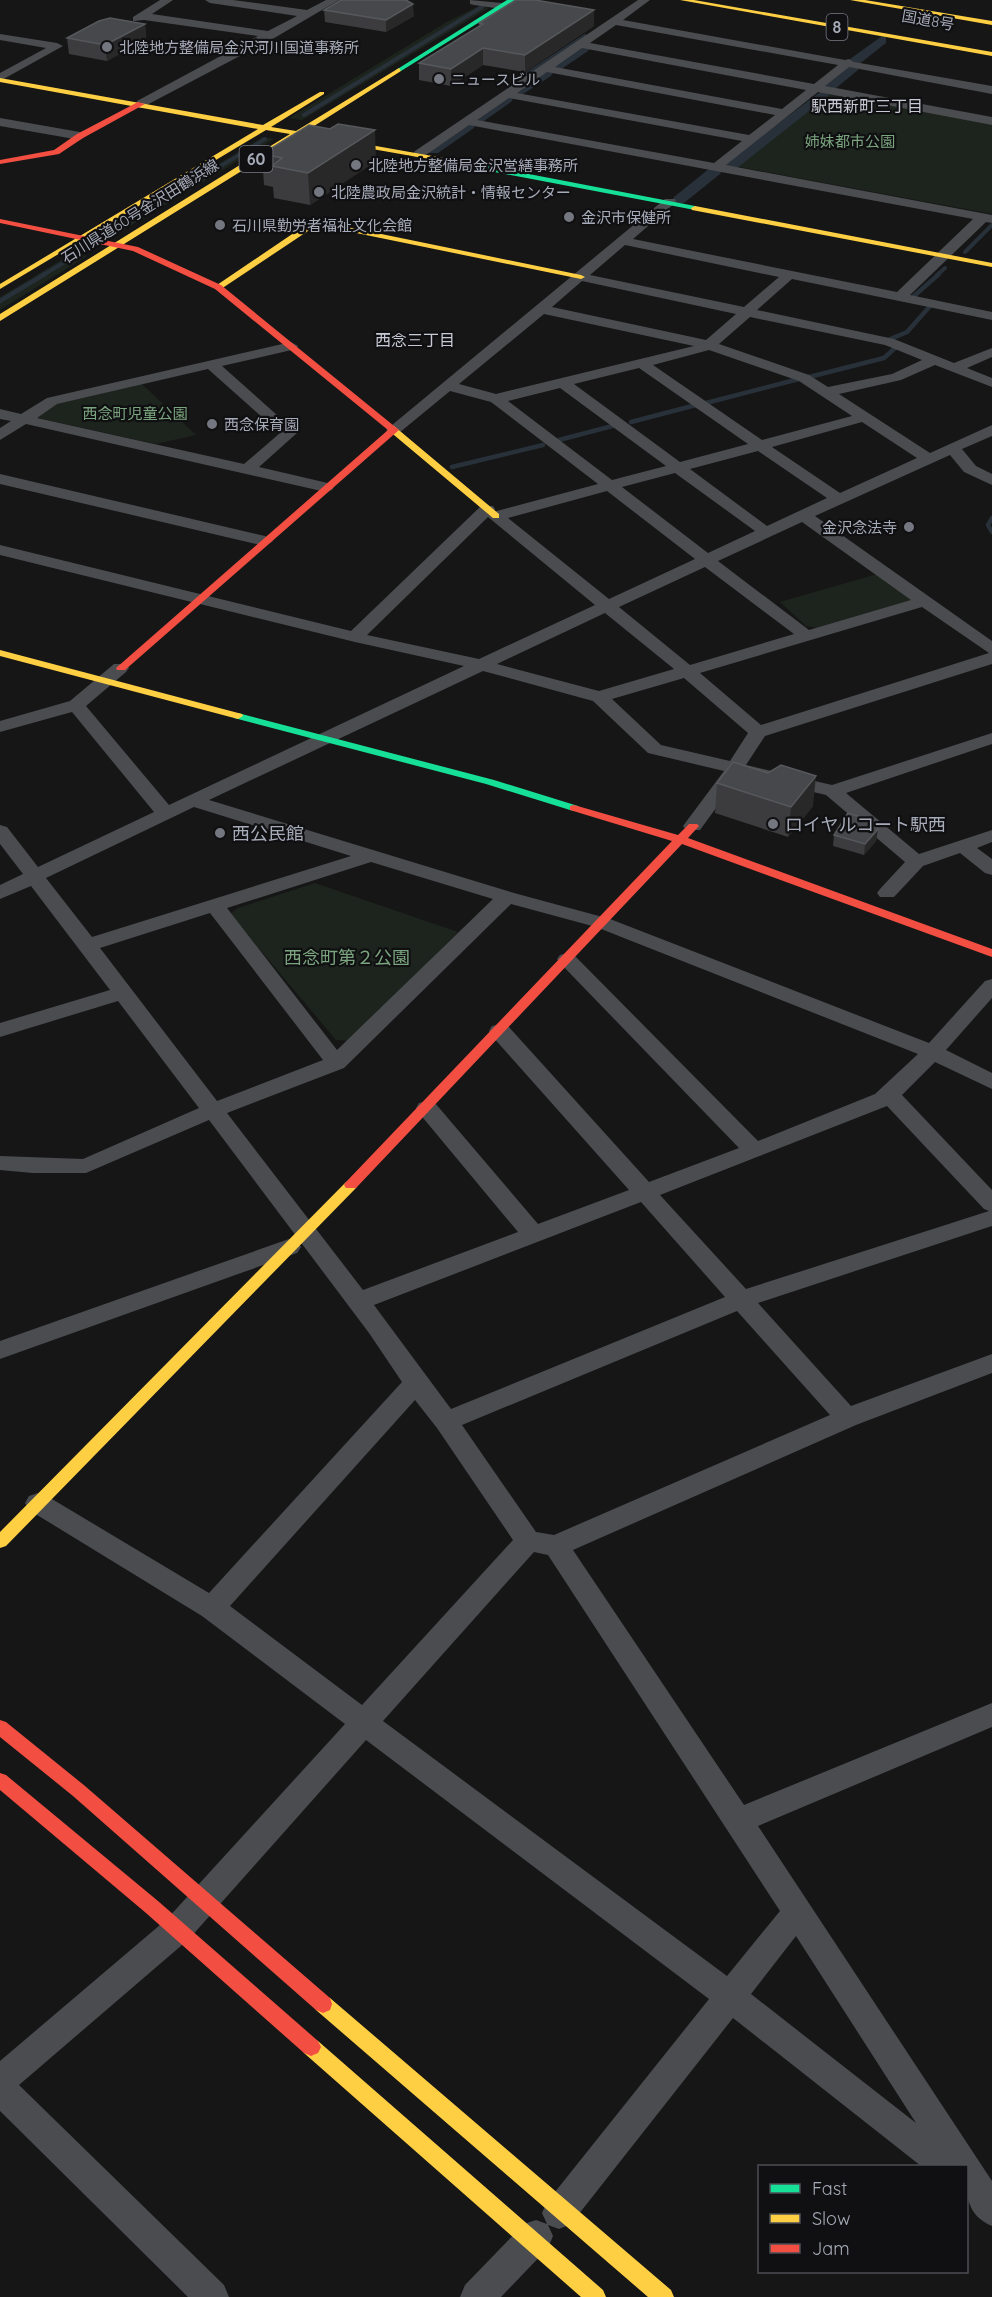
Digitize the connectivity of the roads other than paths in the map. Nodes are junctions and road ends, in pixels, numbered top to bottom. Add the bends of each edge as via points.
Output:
1 (168, 0) edge
2 (210, 0) edge
3 (334, 0) edge
4 (645, 0) edge
5 (683, 0) edge
6 (717, 0) edge
7 (853, 0) edge
8 (897, 0) edge
9 (472, 3) edge
10 (507, 3) edge
11 (838, 6) dead end
12 (309, 14) junction
13 (142, 16) junction
14 (612, 21) junction
15 (989, 21) edge
16 (127, 22) edge
17 (992, 32) edge
18 (272, 35) junction
19 (0, 37) edge
20 (580, 44) junction
21 (992, 49) edge
22 (992, 56) edge
23 (849, 62) junction
24 (544, 68) junction
25 (0, 79) edge
26 (333, 87) dead end
27 (819, 88) junction
28 (992, 90) edge
29 (505, 94) junction
30 (141, 104) junction
31 (785, 113) junction
32 (465, 121) junction
33 (992, 121) edge
34 (0, 122) edge
35 (265, 126) junction
36 (300, 132) junction
37 (80, 136) junction
38 (752, 139) junction
39 (419, 154) junction
40 (0, 162) edge
41 (716, 168) junction
42 (670, 202) junction
43 (988, 218) edge
44 (0, 221) edge
45 (81, 238) junction
46 (623, 241) junction
47 (116, 245) junction
48 (944, 255) junction
49 (992, 265) edge
50 (789, 275) junction
51 (581, 277) junction
52 (0, 287) edge
53 (218, 287) junction
54 (900, 297) junction
55 (542, 309) junction
56 (747, 312) junction
57 (992, 316) edge
58 (0, 318) edge
59 (709, 345) junction
60 (291, 346) junction
61 (992, 352) edge
62 (935, 360) junction
63 (211, 364) junction
64 (642, 364) junction
65 (954, 368) junction
66 (563, 383) junction
67 (992, 383) edge
68 (450, 386) junction
69 (827, 392) junction
70 (496, 399) junction
71 (0, 414) edge
72 (865, 417) junction
73 (22, 419) junction
74 (394, 430) junction
75 (992, 430) edge
76 (0, 435) edge
77 (760, 446) junction
78 (953, 448) junction
79 (929, 459) junction
80 (679, 467) junction
81 (247, 470) junction
82 (992, 480) edge
83 (7, 481) edge
84 (610, 486) junction
85 (326, 488) junction
86 (0, 492) edge
87 (838, 499) junction
88 (492, 512) junction
89 (803, 515) junction
90 (767, 533) junction
91 (265, 541) junction
92 (0, 550) edge
93 (708, 560) junction
94 (199, 599) junction
95 (925, 601) junction
96 (608, 606) junction
97 (807, 636) junction
98 (355, 637) junction
99 (992, 649) edge
100 (0, 653) edge
101 (992, 658) edge
102 (99, 662) dead end
103 (482, 665) junction
104 (126, 669) junction
105 (687, 671) junction
106 (106, 680) junction
107 (599, 697) junction
108 (76, 705) junction
109 (350, 726) junction
110 (0, 727) edge
111 (326, 729) junction
112 (758, 732) junction
113 (373, 733) dead end
114 (992, 738) edge
115 (734, 768) junction
116 (833, 791) junction
117 (193, 801) junction
118 (165, 813) junction
119 (690, 830) junction
120 (0, 831) edge
121 (992, 836) edge
122 (963, 846) junction
123 (373, 855) junction
124 (916, 862) junction
125 (992, 868) edge
126 (35, 876) junction
127 (0, 893) edge
128 (887, 893) dead end
129 (507, 897) junction
130 (215, 906) junction
131 (603, 923) junction
132 (89, 945) junction
133 (992, 953) edge
134 (567, 959) junction
135 (992, 985) edge
136 (124, 992) junction
137 (0, 1030) edge
138 (500, 1031) junction
139 (932, 1052) junction
140 (336, 1063) junction
141 (992, 1082) edge
142 (889, 1094) junction
143 (427, 1108) junction
144 (211, 1111) junction
145 (753, 1149) junction
146 (0, 1163) edge
147 (643, 1193) junction
148 (992, 1204) edge
149 (992, 1218) edge
150 (534, 1234) junction
151 (297, 1239) junction
152 (740, 1300) junction
153 (357, 1302) junction
154 (0, 1350) edge
155 (992, 1363) edge
156 (416, 1383) junction
157 (847, 1418) junction
158 (446, 1421) junction
159 (38, 1503) junction
160 (528, 1541) junction
161 (0, 1542) edge
162 (556, 1546) junction
163 (212, 1608) junction
164 (992, 1715) edge
165 (366, 1723) junction
166 (0, 1727) edge
167 (0, 1780) edge
168 (738, 1821) junction
169 (203, 1901) junction
170 (797, 1911) junction
171 (178, 1929) junction
172 (729, 1996) junction
173 (0, 2081) edge
174 (0, 2089) edge
175 (945, 2165) edge
176 (962, 2165) edge
177 (562, 2209) junction
178 (532, 2240) junction
179 (212, 2297) edge
180 (477, 2297) edge
181 (596, 2297) edge
182 (664, 2297) edge

1 - 13 street
2 - 12 street
3 - 12 street
4 - 14 street
5 - 22 main road, 8
6 - 21 main road, 国道8号 / 8
7 - 15 main road, 国道8号 / 8
8 - 15 main road, 8
9 - 10 street
10 - 36 main road, 石川県道60号金沢田鶴浜線 / 60
11 - 17 main road
12 - 18 street
13 - 16 street
13 - 18 street
14 - 20 street
14 - 23 street
18 - 30 street
19 - 25 street via 62,45
20 - 24 street
20 - 27 street
23 - 27 street
23 - 28 street
24 - 29 street
24 - 31 street
25 - 30 main road
26 - 35 main road, 石川県道60号金沢田鶴浜線 / 60
27 - 31 street
27 - 33 street
29 - 32 street
29 - 38 street
30 - 35 main road
30 - 37 main road
31 - 38 street
32 - 39 street
32 - 41 street
34 - 37 street
35 - 36 main road
35 - 45 main road, 石川県道60号金沢田鶴浜線 / 60
36 - 39 main road
36 - 47 main road, 石川県道60号金沢田鶴浜線 / 60
37 - 40 main road via 56,152
38 - 41 street
39 - 42 main road
41 - 43 street
42 - 46 street
42 - 48 main road
43 - 48 street
44 - 45 main road
45 - 47 main road
45 - 52 main road, 石川県道60号金沢田鶴浜線 / 60
46 - 50 street
46 - 51 street
47 - 53 main road via 135,249
47 - 58 main road, 石川県道60号金沢田鶴浜線 / 60
48 - 49 main road
48 - 54 street
50 - 54 street
50 - 56 street
51 - 53 main road via 316,222
51 - 55 street
51 - 56 street
53 - 60 main road
54 - 57 street
55 - 59 street
55 - 68 street
56 - 59 street
56 - 62 street via 889,342
59 - 64 street
59 - 69 street via 804,378
60 - 63 street
60 - 74 main road
61 - 65 street
62 - 65 street
62 - 69 street via 896,377
63 - 73 street via 52,401
63 - 81 street via 289,433
64 - 66 street
64 - 77 street
65 - 67 street
66 - 70 street
66 - 80 street
68 - 70 street
68 - 74 street
69 - 72 street
70 - 84 street
71 - 73 street
72 - 77 street
72 - 79 street
73 - 76 street
73 - 81 street
74 - 85 main road
74 - 88 main road
75 - 78 street
77 - 80 street
77 - 87 street
78 - 79 street
78 - 82 street via 970,469
79 - 87 street
80 - 84 street
80 - 90 street
81 - 85 street
83 - 86 street
83 - 91 street
84 - 88 street
84 - 93 street
85 - 91 main road
87 - 89 street
88 - 96 street
88 - 98 street
89 - 90 street
89 - 95 street
90 - 93 street
91 - 94 main road
92 - 94 street
93 - 96 street
93 - 97 street
94 - 98 street
94 - 104 main road
95 - 97 street
95 - 99 street
96 - 103 street
96 - 105 street
97 - 105 street
98 - 103 street
100 - 106 main road
101 - 112 street
102 - 104 main road
103 - 107 street
103 - 109 street
104 - 106 street
105 - 107 street
105 - 112 street
106 - 108 street
106 - 111 main road
107 - 115 street via 655,749
108 - 110 street
108 - 118 street
109 - 111 street
109 - 113 main road
111 - 117 street
111 - 119 main road via 490,782
112 - 115 street
114 - 116 street
115 - 116 street
115 - 119 street
116 - 124 street
117 - 118 street
117 - 123 street
118 - 126 street
119 - 131 main road
119 - 133 main road
120 - 126 street
121 - 122 street
122 - 124 street
122 - 125 street
123 - 129 street
123 - 130 street
124 - 128 street
126 - 127 street
126 - 132 street
129 - 131 street
129 - 140 street
130 - 132 street
130 - 140 street
131 - 134 main road
131 - 139 street
132 - 136 street
134 - 138 main road
134 - 145 street
135 - 139 street
136 - 137 street
136 - 144 street
138 - 143 main road
138 - 147 street
139 - 141 street
139 - 142 street
140 - 144 street
142 - 145 street via 818,1126
142 - 148 street
143 - 150 street
143 - 151 main road
144 - 146 street via 86,1166
144 - 151 street
145 - 147 street
147 - 150 street
147 - 152 street
149 - 152 street
150 - 153 street
151 - 153 street
151 - 154 street
151 - 159 main road
152 - 157 street
152 - 158 street
153 - 156 street
155 - 157 street
156 - 158 street
156 - 163 street
157 - 162 street
158 - 160 street
159 - 161 main road
159 - 163 street
160 - 162 street
160 - 165 street
162 - 168 street
163 - 165 street
164 - 168 street
165 - 169 street
165 - 172 street
166 - 169 main road
167 - 171 main road
168 - 170 street
169 - 171 street
169 - 177 main road
170 - 172 street
170 - 176 street
171 - 173 street
171 - 178 main road
172 - 175 street
172 - 177 street
174 - 179 street
177 - 178 street
177 - 182 main road
178 - 180 street
178 - 181 main road

